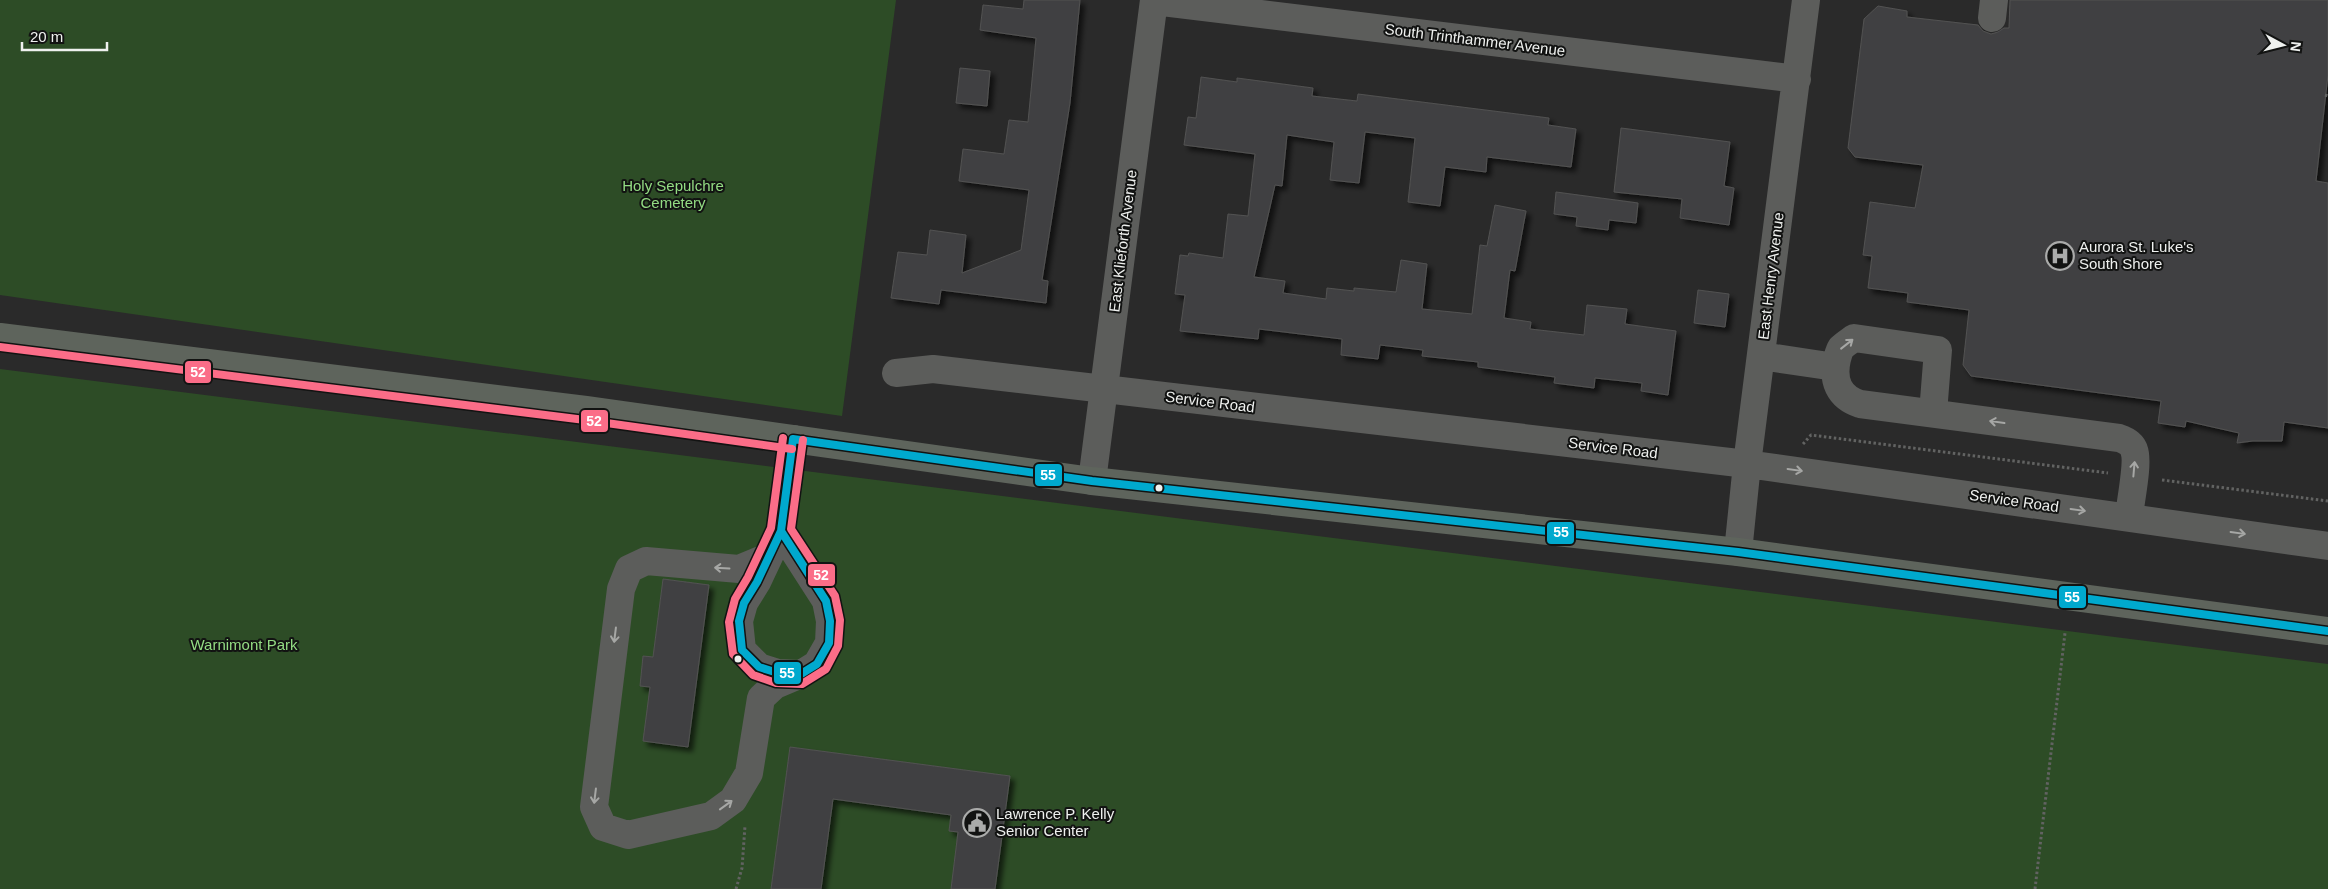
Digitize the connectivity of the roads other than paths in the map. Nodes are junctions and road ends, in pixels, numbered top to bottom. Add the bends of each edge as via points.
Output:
1 (1154, 0) edge
2 (1806, 0) edge
3 (1797, 79) junction
4 (0, 337) edge
5 (1761, 356) junction
6 (1835, 367) junction
7 (896, 373) dead end
8 (1104, 390) junction
9 (1933, 413) junction
10 (793, 439) junction
11 (1747, 464) junction
12 (1092, 481) junction
13 (2128, 517) junction
14 (781, 531) junction
15 (2328, 546) edge
16 (1738, 552) junction
17 (768, 557) junction
18 (2328, 631) edge
19 (801, 674) junction

1 - 3 street, South Trinthammer Avenue
1 - 8 street, East Klieforth Avenue
2 - 3 street, East Henry Avenue
3 - 5 street, East Henry Avenue
4 - 10 main road
5 - 6 street
5 - 11 street, East Henry Avenue
6 - 9 street via 1840,392 1849,400
6 -> 9 street via 1840,349 1854,338 1938,350
7 - 8 street, Service Road via 933,369
8 - 11 street, Service Road
8 - 12 street, East Klieforth Avenue
13 -> 9 street via 2135,463 2134,450 2129,442
10 - 12 main road
10 - 14 street
11 -> 13 street, Service Road
11 - 16 street, East Henry Avenue
12 - 16 main road
13 -> 15 street, Service Road
14 - 17 street
14 - 19 street via 826,601 830,621 829,642 817,664
16 - 18 main road
17 - 19 street via 744,602 739,621 742,650 759,667 778,673
17 -> 19 street via 739,569 646,561 629,569 621,589 594,807 603,827 628,835 711,816 734,800 749,772 761,698 775,685

